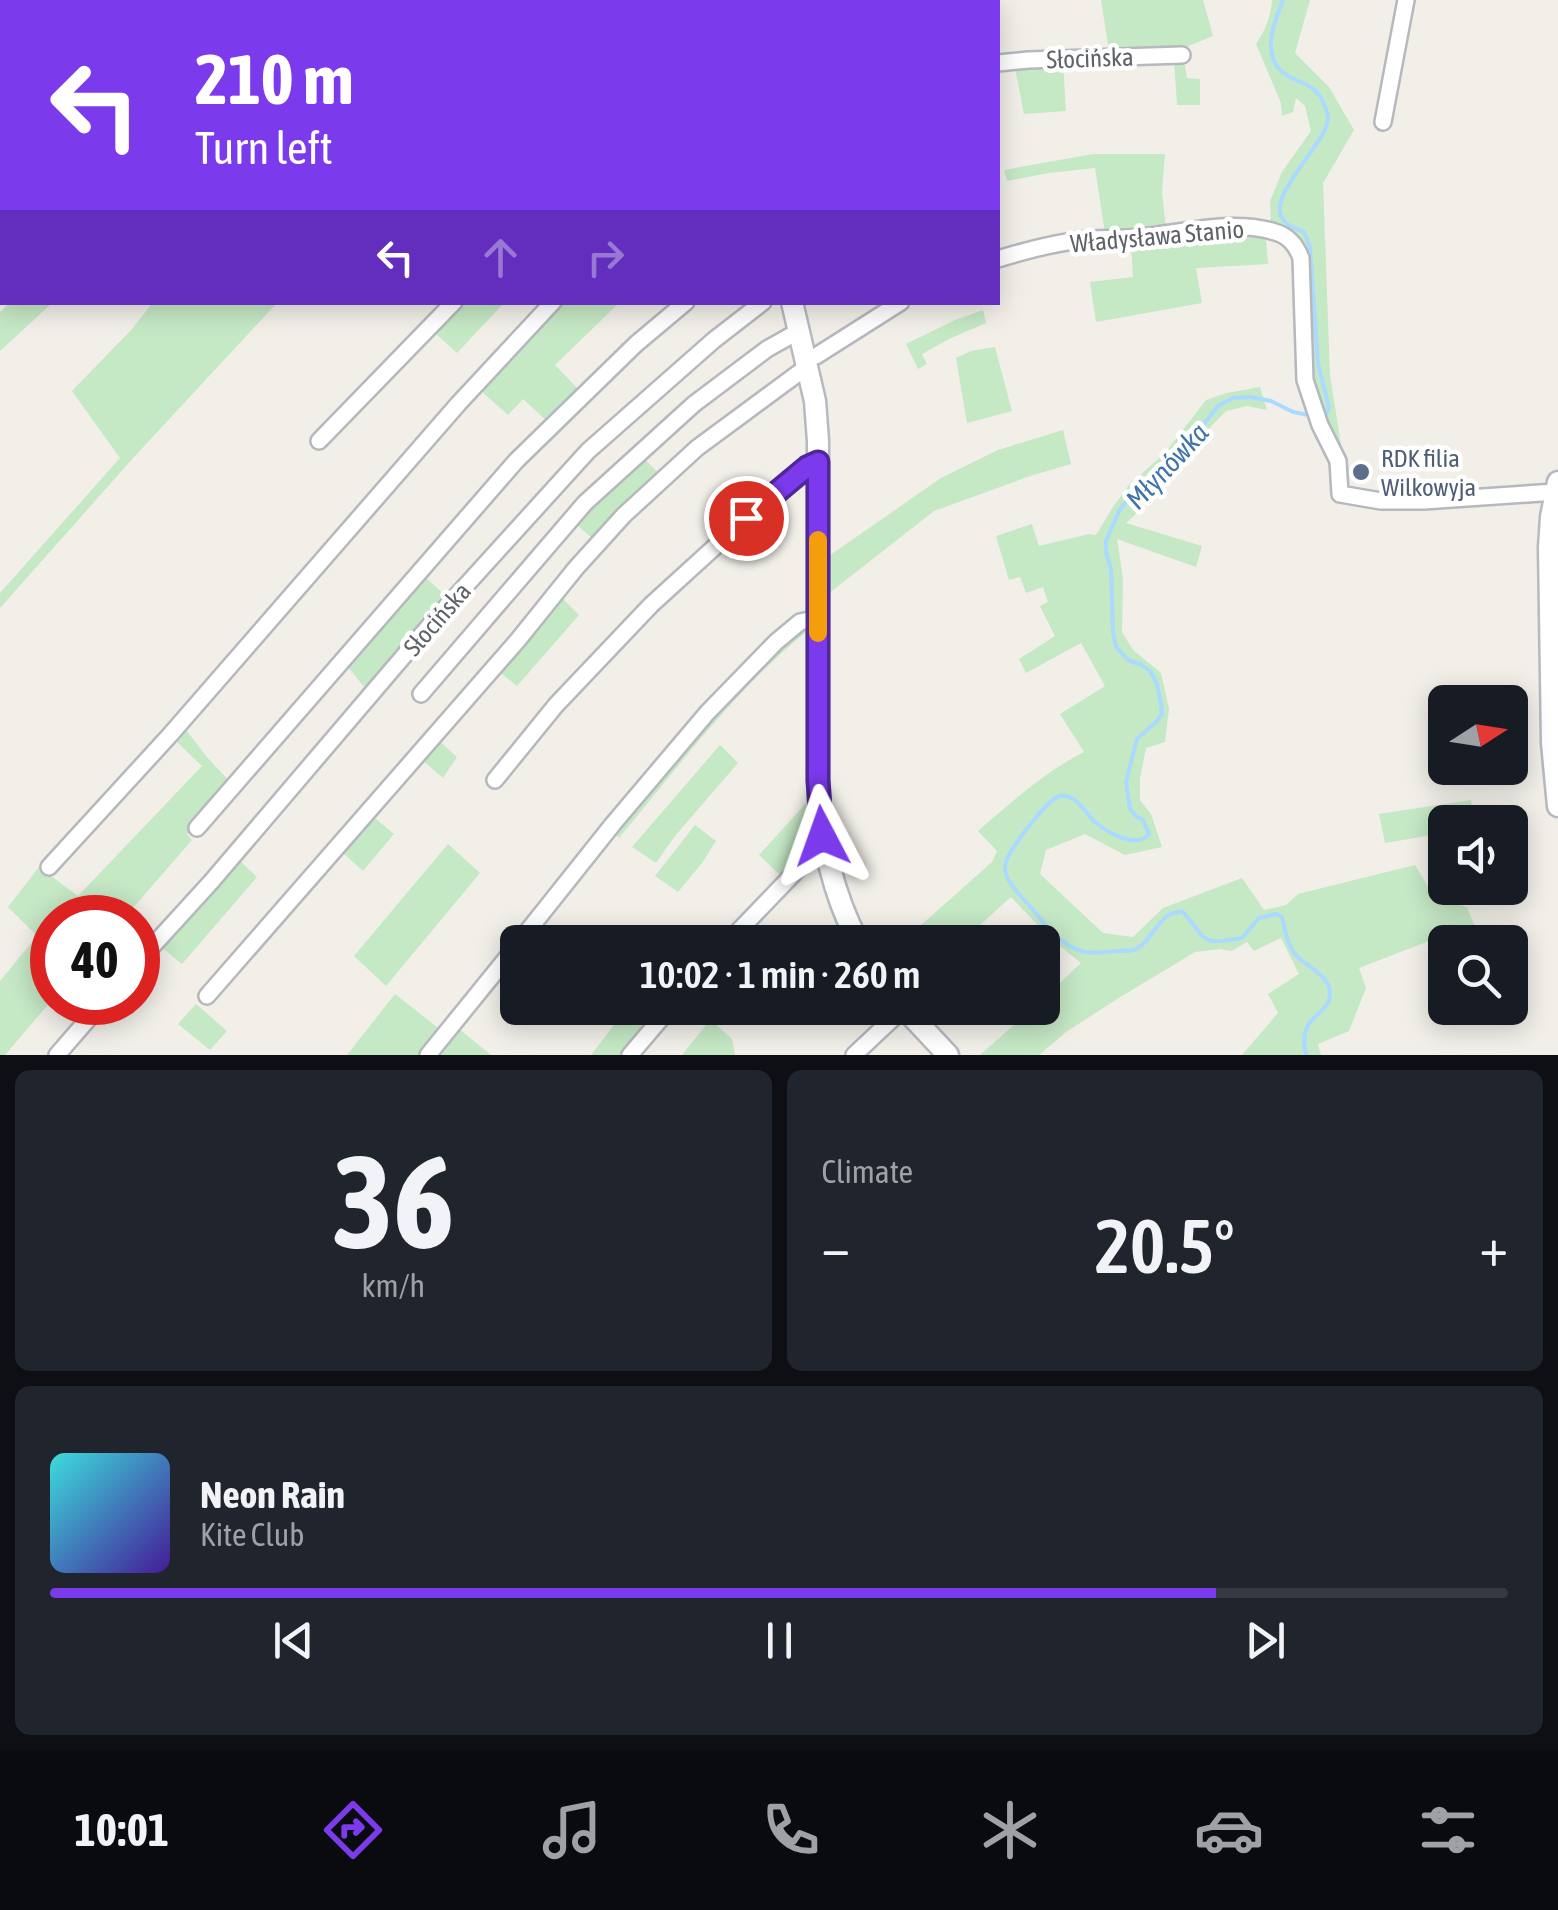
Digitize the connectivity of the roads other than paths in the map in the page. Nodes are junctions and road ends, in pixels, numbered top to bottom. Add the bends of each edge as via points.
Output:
1 (1406, 0) edge
2 (1182, 55) dead end
3 (1000, 63) edge
4 (1383, 122) dead end
5 (1000, 258) edge
6 (451, 305) edge
7 (550, 305) edge
8 (682, 305) edge
9 (758, 305) edge
10 (793, 305) edge
11 (896, 305) edge
12 (799, 331) junction
13 (807, 362) junction
14 (319, 441) dead end
15 (818, 462) junction
16 (1557, 487) edge
17 (818, 618) junction
18 (1554, 691) edge
19 (421, 694) dead end
20 (495, 780) dead end
21 (1558, 806) edge
22 (198, 828) dead end
23 (823, 843) junction
24 (49, 867) dead end
25 (532, 925) edge
26 (744, 925) edge
27 (849, 925) edge
28 (160, 938) edge
29 (500, 965) edge
30 (206, 996) dead end
31 (83, 1025) edge
32 (656, 1025) edge
33 (886, 1025) edge
34 (920, 1025) edge
35 (58, 1055) edge
36 (428, 1055) edge
37 (630, 1055) edge
38 (854, 1055) edge
39 (948, 1055) edge

1 - 4 street
2 - 3 street, Słocińska
5 - 16 street, Władysława Stanio via 1090,239 1227,228 1277,232 1300,258 1305,380 1338,461 1340,494 1424,501
6 - 14 street
7 - 24 street
8 - 22 street via 516,461
9 - 28 street, Słocińska via 588,452
10 - 12 street
11 - 13 street
12 - 13 street
12 - 19 street via 694,404 585,503
13 - 15 street
13 - 30 street via 624,515
15 - 17 street
15 - 20 street via 775,492 651,605
16 - 18 street via 1549,547
17 - 23 street
17 - 25 street via 788,632 707,713
18 - 21 street
23 - 26 street
23 - 27 street
29 - 36 street
31 - 35 street
32 - 37 street
33 - 38 street
34 - 39 street

